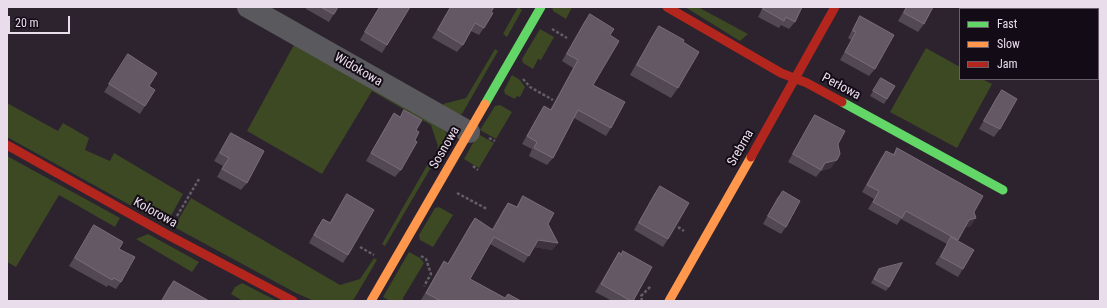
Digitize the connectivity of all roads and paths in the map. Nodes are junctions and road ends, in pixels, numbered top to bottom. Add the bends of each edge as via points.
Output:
1 (248, 7) edge
2 (541, 7) edge
3 (667, 7) edge
4 (835, 7) edge
5 (505, 69) junction
6 (796, 79) junction
7 (553, 100) dead end
8 (469, 132) junction
9 (7, 145) edge
10 (199, 178) dead end
11 (440, 183) junction
12 (1003, 190) dead end
13 (487, 209) dead end
14 (166, 234) junction
15 (403, 246) junction
16 (656, 282) dead end
17 (424, 286) dead end
18 (293, 301) edge
19 (371, 301) edge
20 (642, 301) edge
21 (669, 301) edge

1 - 8 street, Widokowa
2 - 5 street, Sosnowa
3 - 6 street, Perłowa via 781,73
4 - 6 street, Srebrna
5 - 7 path
5 - 8 street, Sosnowa
6 - 12 street, Perłowa via 814,86
6 - 21 street, Srebrna
8 - 11 street, Sosnowa
9 - 14 street, Kolorowa
10 - 14 path
11 - 13 path
11 - 15 street, Sosnowa
14 - 18 street, Kolorowa
15 - 17 path via 426,259 431,274
15 - 19 street, Sosnowa
16 - 20 path via 641,296

